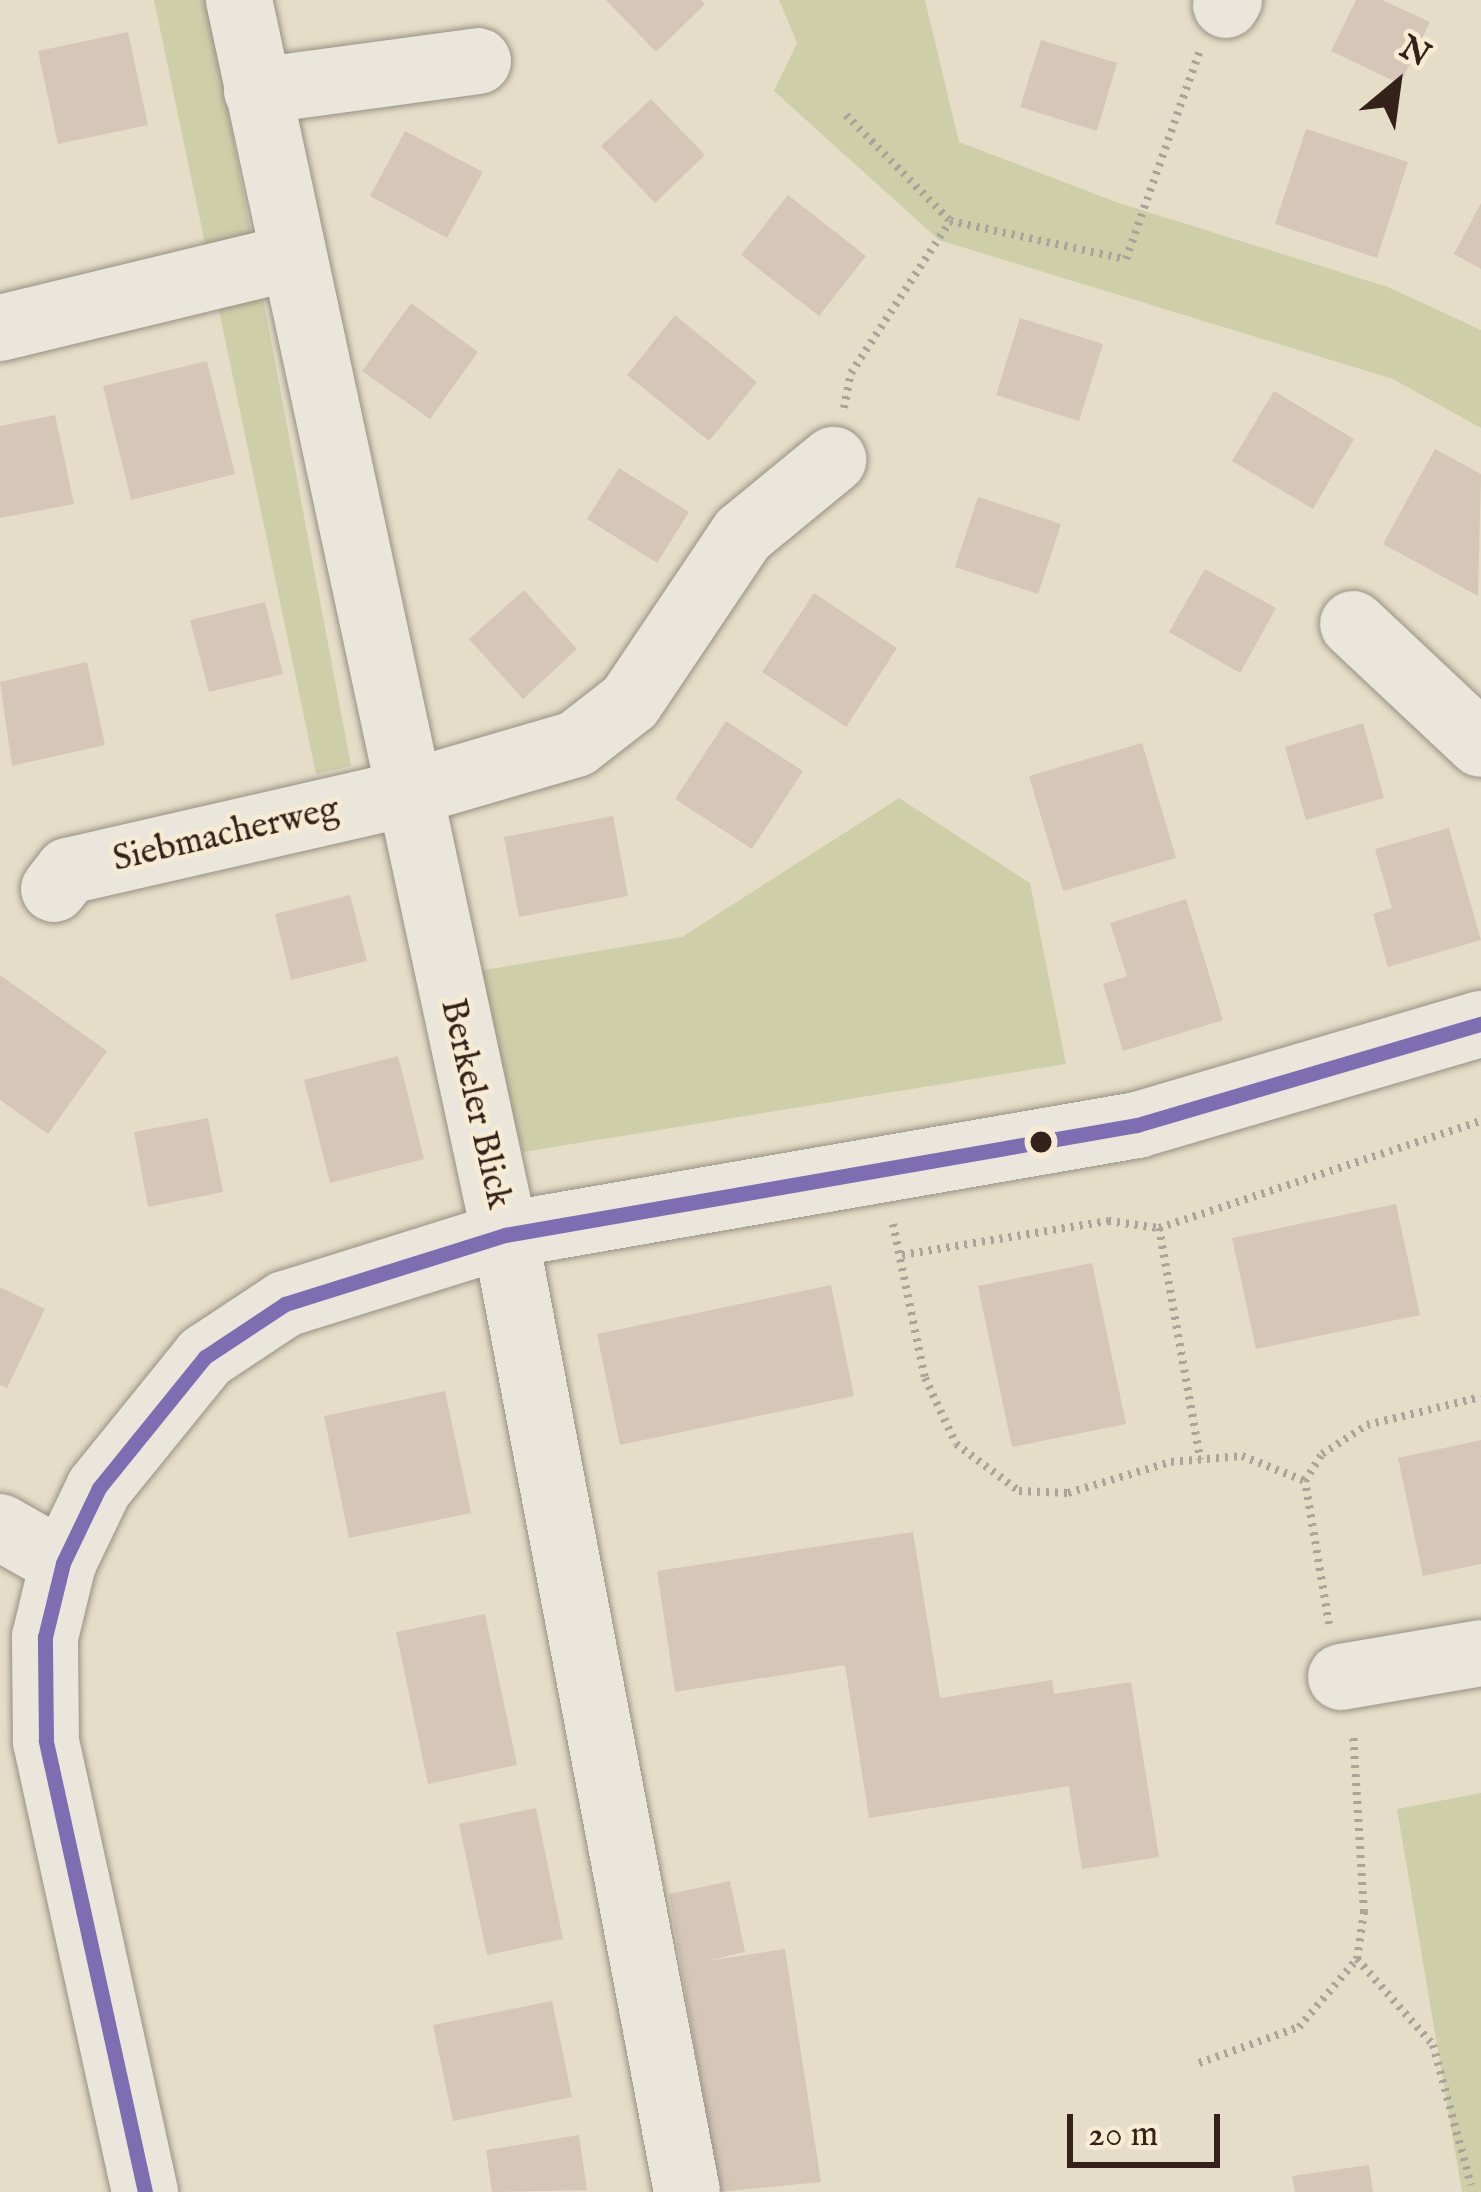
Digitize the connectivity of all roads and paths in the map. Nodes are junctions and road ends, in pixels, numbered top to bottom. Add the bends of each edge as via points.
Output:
1 (239, 0) edge
2 (1227, 2) edge
3 (478, 61) dead end
4 (257, 91) junction
5 (846, 116) dead end
6 (950, 221) junction
7 (293, 257) junction
8 (0, 328) edge
9 (833, 460) joint
10 (1353, 624) dead end
11 (1481, 744) edge
12 (405, 794) junction
13 (54, 889) dead end
14 (1481, 1024) edge
15 (1481, 1121) edge
16 (878, 1171) junction
17 (1159, 1228) junction
18 (505, 1234) junction
19 (902, 1255) junction
20 (1200, 1459) junction
21 (1305, 1481) dead end
22 (0, 1527) edge
23 (63, 1563) junction
24 (1481, 1653) edge
25 (1341, 1677) dead end
26 (1357, 1959) dead end
27 (1471, 2185) dead end
28 (145, 2192) edge
29 (687, 2192) edge

1 - 4 street, Berkeler Blick
2 - 6 path via 1191,67 1126,259
3 - 4 street
4 - 7 street, Berkeler Blick
5 - 6 path
6 - 9 path via 851,373
7 - 8 street
7 - 12 street, Berkeler Blick
9 - 12 street, Siebmacherweg via 742,533 630,702 576,744
10 - 11 street
12 - 13 street, Siebmacherweg via 68,871
12 - 18 street, Berkeler Blick
14 - 16 street via 1137,1125
15 - 17 path
16 - 18 street
16 - 19 path
17 - 19 path via 1108,1221
17 - 20 path
18 - 23 street via 284,1304 205,1357 99,1488
18 - 29 street, Berkeler Blick
19 - 20 path via 925,1378 956,1444 1018,1491 1068,1493
20 - 21 path via 1242,1456
22 - 23 street
23 - 28 street via 45,1637 46,1742
24 - 25 street
26 - 27 path via 1433,2045

